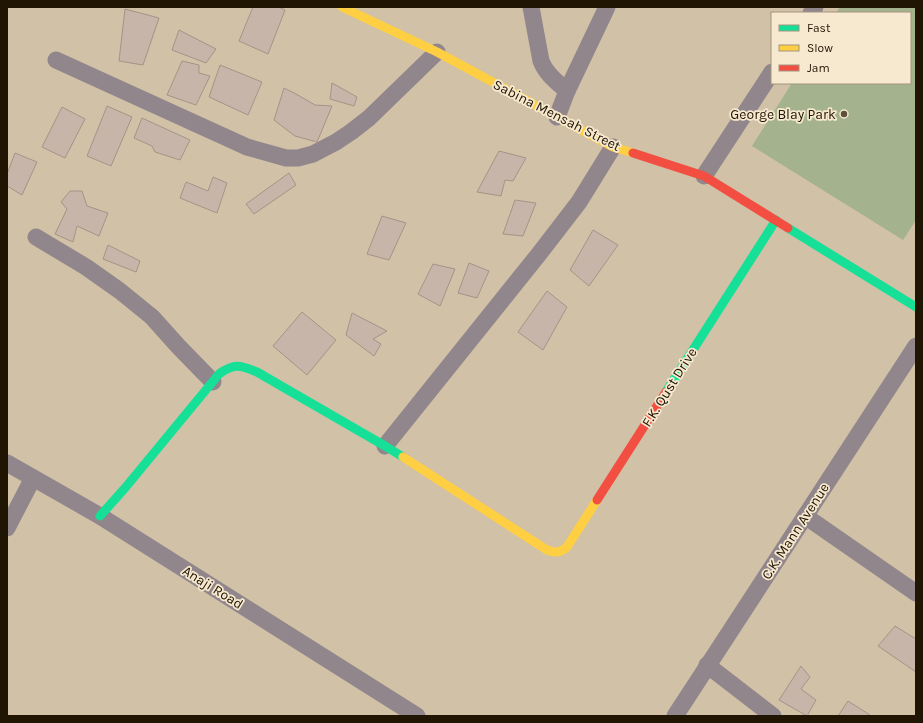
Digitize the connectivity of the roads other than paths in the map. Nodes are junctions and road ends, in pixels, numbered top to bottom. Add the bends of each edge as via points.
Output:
1 (342, 7) edge
2 (531, 7) edge
3 (606, 7) edge
4 (437, 52) junction
5 (56, 60) dead end
6 (771, 74) edge
7 (567, 91) junction
8 (557, 117) junction
9 (613, 147) junction
10 (704, 176) junction
11 (776, 220) junction
12 (36, 238) dead end
13 (916, 307) edge
14 (916, 346) edge
15 (212, 382) junction
16 (385, 446) junction
17 (7, 463) edge
18 (33, 478) junction
19 (100, 516) junction
20 (805, 516) junction
21 (7, 528) edge
22 (916, 593) edge
23 (707, 666) junction
24 (417, 716) edge
25 (675, 716) edge
26 (773, 716) edge

1 - 4 street, Sabina Mensah Street
2 - 7 street via 543,66
3 - 7 street
4 - 5 street via 369,118 351,132 313,154 298,158 286,158 247,147
4 - 8 street, Sabina Mensah Street
6 - 10 street
7 - 8 street
8 - 9 street, Sabina Mensah Street
9 - 10 street, Sabina Mensah Street
9 - 16 street via 578,202 539,254
10 - 11 street, Sabina Mensah Street
11 - 13 street, Sabina Mensah Street
11 - 16 street, F.K. Qust Drive via 562,552 555,554 547,550
12 - 15 street via 86,268 152,316
14 - 20 street, C.K. Mann Avenue
15 - 16 street via 228,367 244,367
15 - 19 street
17 - 18 street, Anaji Road
18 - 19 street, Anaji Road
18 - 21 street
19 - 24 street, Anaji Road
20 - 22 street
20 - 23 street, C.K. Mann Avenue
23 - 25 street, C.K. Mann Avenue
23 - 26 street

